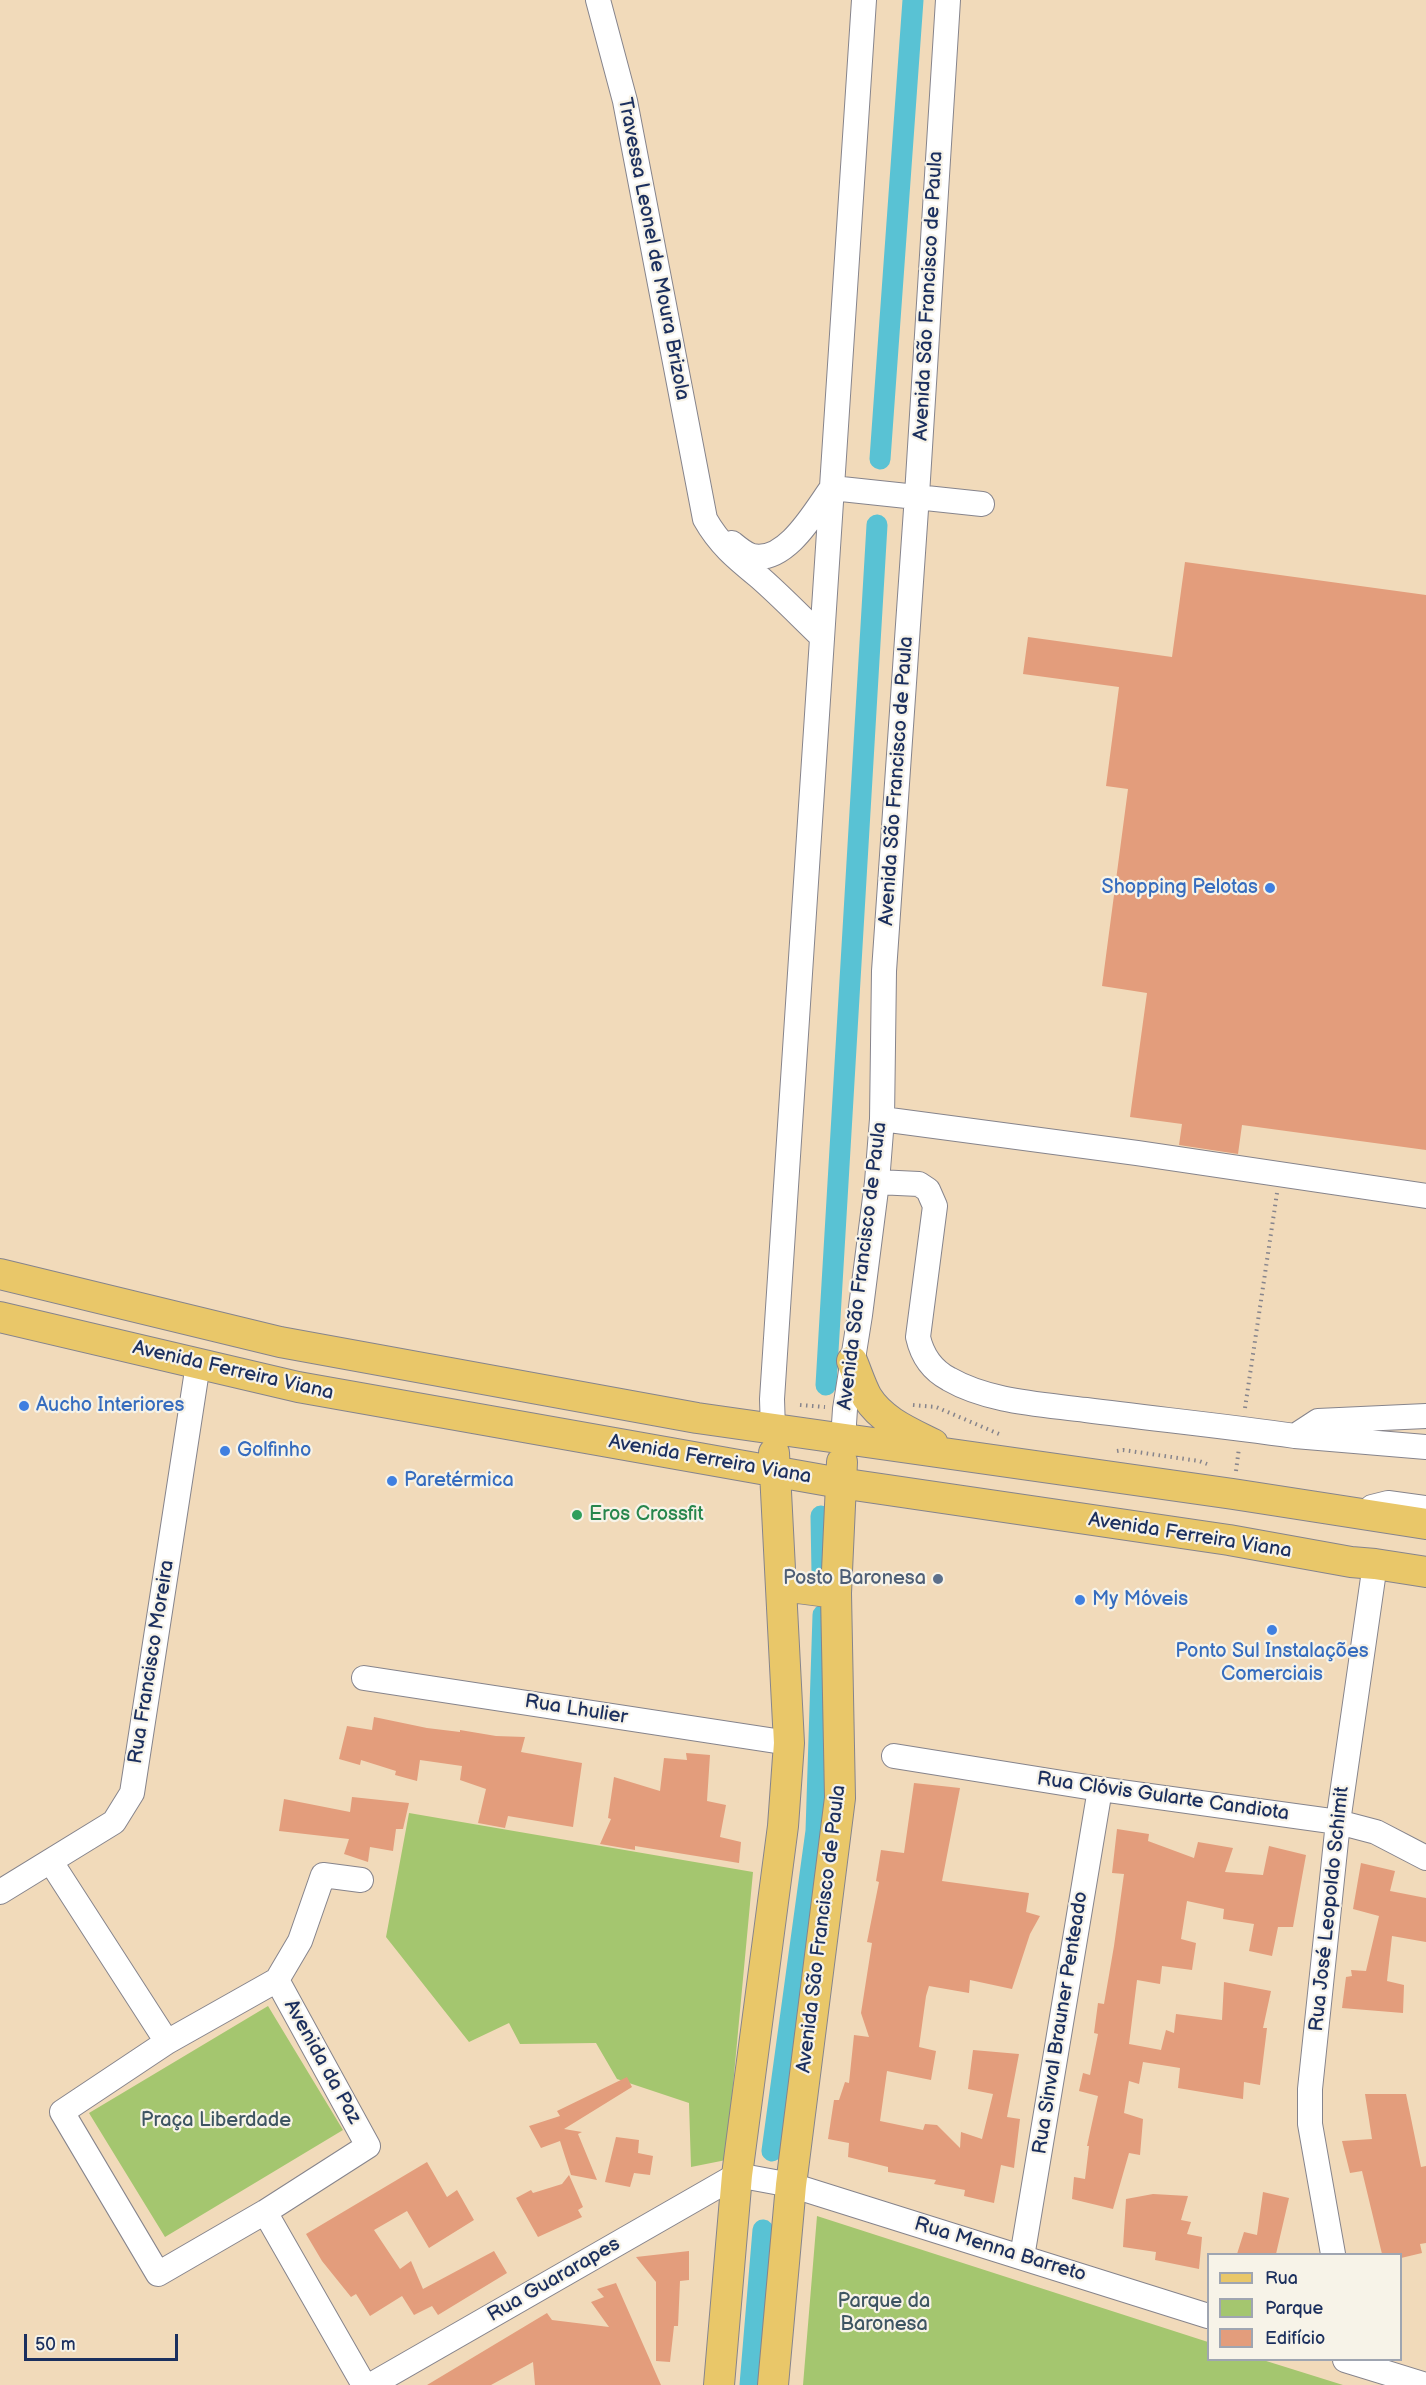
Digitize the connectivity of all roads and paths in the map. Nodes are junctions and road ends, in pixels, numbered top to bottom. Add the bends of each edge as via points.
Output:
1 (598, 0) edge
2 (864, 0) edge
3 (948, 0) edge
4 (842, 488) junction
5 (910, 495) junction
6 (700, 500) junction
7 (982, 504) dead end
8 (822, 637) junction
9 (882, 1119) junction
10 (1279, 1174) junction
11 (876, 1182) junction
12 (1426, 1196) edge
13 (0, 1274) edge
14 (0, 1317) edge
15 (852, 1362) junction
16 (198, 1364) junction
17 (1426, 1416) edge
18 (1242, 1429) junction
19 (773, 1430) junction
20 (1295, 1436) junction
21 (843, 1439) junction
22 (1426, 1447) edge
23 (954, 1454) junction
24 (775, 1471) junction
25 (840, 1483) junction
26 (1233, 1494) junction
27 (1426, 1508) edge
28 (1350, 1513) junction
29 (1426, 1524) edge
30 (1375, 1564) junction
31 (1426, 1572) edge
32 (782, 1593) junction
33 (837, 1599) junction
34 (364, 1678) dead end
35 (789, 1743) junction
36 (894, 1756) dead end
37 (1100, 1789) junction
38 (1338, 1822) junction
39 (1426, 1858) edge
40 (51, 1862) junction
41 (361, 1880) dead end
42 (0, 1892) edge
43 (277, 1980) junction
44 (167, 2042) junction
45 (737, 2175) junction
46 (791, 2185) junction
47 (264, 2212) junction
48 (1333, 2253) edge
49 (1022, 2257) junction
50 (1207, 2315) edge
51 (1353, 2361) edge
52 (364, 2385) edge
53 (371, 2385) edge
54 (719, 2385) edge
55 (773, 2385) edge
56 (1426, 2385) edge

1 - 6 street, Travessa Leonel de Moura Brizola via 625,101
2 - 4 street
3 - 5 street, Avenida São Francisco de Paula
4 - 5 street
4 - 6 street, Travessa Leonel de Moura Brizola via 786,547 756,557 741,550 723,533
4 - 8 street
5 - 7 street
5 - 9 street, Avenida São Francisco de Paula via 884,971
6 - 8 street, Travessa Leonel de Moura Brizola via 705,519 719,542
8 - 19 street
9 - 10 street
9 - 11 street, Avenida São Francisco de Paula
10 - 12 street
10 - 18 path
11 - 15 street, Avenida São Francisco de Paula
11 - 18 street via 919,1184 928,1190 935,1206 918,1337 921,1352 936,1371 983,1394
13 - 19 main road, Avenida Ferreira Viana via 280,1342
14 - 16 main road, Avenida Ferreira Viana
15 - 21 street, Avenida São Francisco de Paula
15 - 23 main road via 867,1397 882,1414 901,1428
16 - 24 main road, Avenida Ferreira Viana via 298,1387
16 - 40 street, Rua Francisco Moreira via 132,1793 114,1822
17 - 20 street via 1318,1420
18 - 20 street
18 - 26 path
19 - 21 main road, Avenida Ferreira Viana
19 - 24 main road
20 - 22 street
21 - 23 main road, Avenida Ferreira Viana
21 - 25 main road, Avenida São Francisco de Paula
23 - 26 main road, Avenida Ferreira Viana
24 - 25 main road, Avenida Ferreira Viana
24 - 32 main road
25 - 30 main road, Avenida Ferreira Viana
25 - 33 main road, Avenida São Francisco de Paula
26 - 28 main road, Avenida Ferreira Viana
27 - 28 street via 1388,1503
28 - 29 main road, Avenida Ferreira Viana
30 - 31 main road, Avenida Ferreira Viana
30 - 38 street, Rua José Leopoldo Schimit
32 - 33 main road
32 - 35 main road
33 - 46 main road, Avenida São Francisco de Paula via 840,1798
34 - 35 street, Rua Lhulier
35 - 45 main road via 783,1826
36 - 37 street, Rua Clóvis Gularte Candiota
37 - 38 street, Rua Clóvis Gularte Candiota
37 - 49 street, Rua Sinval Brauner Penteado
38 - 39 street, Rua Clóvis Gularte Candiota via 1376,1832
38 - 48 street, Rua José Leopoldo Schimit via 1310,2089 1310,2124
40 - 42 street, Rua Francisco Moreira
40 - 44 street
41 - 43 street via 323,1875 300,1941
43 - 44 street, Avenida da Paz
43 - 47 street, Avenida da Paz via 368,2146
44 - 47 street, Avenida da Paz via 62,2112 158,2274
45 - 46 street, Rua Menna Barreto
45 - 53 street, Rua Guararapes
45 - 54 main road
46 - 49 street, Rua Menna Barreto
46 - 55 main road, Avenida São Francisco de Paula
47 - 52 street
49 - 50 street, Rua Menna Barreto
51 - 56 street

